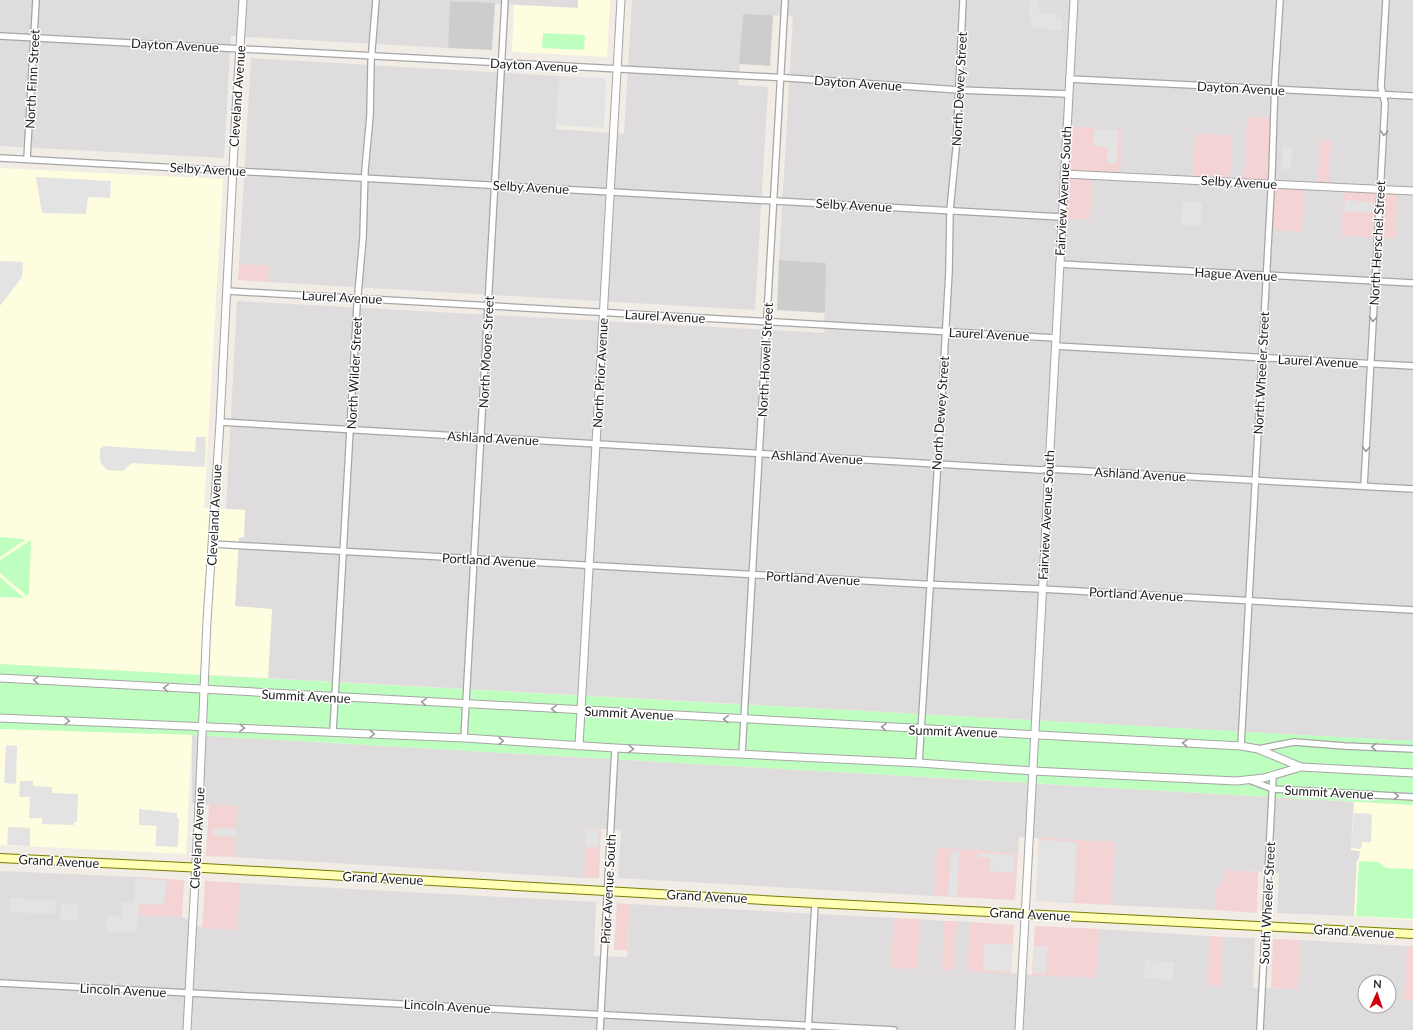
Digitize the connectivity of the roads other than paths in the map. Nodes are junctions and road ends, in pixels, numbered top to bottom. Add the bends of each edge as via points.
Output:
1 (36, 0) edge
2 (243, 0) edge
3 (376, 0) edge
4 (505, 0) edge
5 (621, 0) edge
6 (785, 0) edge
7 (963, 0) edge
8 (1074, 0) edge
9 (1280, 0) edge
10 (1386, 0) edge
11 (0, 36) edge
12 (34, 38) junction
13 (240, 48) junction
14 (372, 56) junction
15 (501, 63) junction
16 (617, 70) junction
17 (781, 78) junction
18 (1069, 79) junction
19 (959, 90) junction
20 (1275, 90) junction
21 (1068, 94) junction
22 (1383, 95) junction
23 (1413, 96) edge
24 (0, 158) edge
25 (27, 159) junction
26 (233, 170) junction
27 (1064, 174) junction
28 (364, 177) junction
29 (1272, 184) junction
30 (495, 185) junction
31 (1381, 189) junction
32 (610, 191) junction
33 (1413, 191) edge
34 (774, 201) junction
35 (950, 210) junction
36 (1062, 217) junction
37 (1059, 264) junction
38 (1267, 276) junction
39 (1375, 282) junction
40 (1413, 283) edge
41 (227, 291) junction
42 (358, 298) junction
43 (488, 306) junction
44 (604, 313) junction
45 (767, 322) junction
46 (945, 332) junction
47 (1056, 338) junction
48 (1055, 346) junction
49 (1262, 358) junction
50 (1370, 364) junction
51 (1413, 366) edge
52 (220, 422) junction
53 (351, 430) junction
54 (481, 438) junction
55 (596, 444) junction
56 (760, 454) junction
57 (937, 464) junction
58 (1049, 469) junction
59 (1255, 480) junction
60 (1364, 486) junction
61 (1413, 489) edge
62 (213, 544) junction
63 (344, 551) junction
64 (475, 559) junction
65 (589, 566) junction
66 (752, 575) junction
67 (930, 584) junction
68 (1042, 589) junction
69 (1249, 600) junction
70 (1413, 610) edge
71 (0, 678) edge
72 (205, 691) junction
73 (334, 698) junction
74 (466, 704) junction
75 (581, 710) junction
76 (0, 718) edge
77 (744, 720) junction
78 (203, 726) junction
79 (921, 730) junction
80 (333, 732) junction
81 (1034, 734) junction
82 (464, 738) junction
83 (579, 746) junction
84 (1241, 746) junction
85 (615, 748) junction
86 (1258, 749) junction
87 (1413, 749) edge
88 (742, 754) junction
89 (919, 763) junction
90 (1301, 767) junction
91 (1033, 771) junction
92 (1413, 773) edge
93 (1273, 776) junction
94 (1247, 780) junction
95 (1273, 790) junction
96 (1413, 797) edge
97 (0, 858) edge
98 (196, 867) junction
99 (608, 891) junction
100 (815, 903) junction
101 (1025, 914) junction
102 (1266, 926) junction
103 (1413, 934) edge
104 (0, 983) edge
105 (189, 993) junction
106 (601, 1014) junction
107 (808, 1027) edge
108 (187, 1030) edge
109 (600, 1030) edge
110 (894, 1030) edge
111 (1019, 1030) edge
112 (1260, 1030) edge

1 - 12 street, North Finn Street
2 - 13 street, Cleveland Avenue
3 - 14 street, North Wilder Street
4 - 15 street, North Moore Street
5 - 16 street, North Prior Avenue
6 - 17 street, North Howell Street
7 - 19 street, North Dewey Street
8 - 18 street, Fairview Avenue South
9 - 20 street, North Wheeler Street
10 - 22 street, North Herschel Street via 1381,87
11 - 12 street, Dayton Avenue
12 - 13 street, Dayton Avenue
12 - 25 street, North Finn Street
13 - 14 street, Dayton Avenue
13 - 26 street, Cleveland Avenue
14 - 15 street, Dayton Avenue
14 - 28 street, North Wilder Street
15 - 16 street, Dayton Avenue
15 - 30 street, North Moore Street
16 - 17 street, Dayton Avenue
16 - 32 street, North Prior Avenue
17 - 19 street, Dayton Avenue
17 - 34 street, North Howell Street
18 - 20 street, Dayton Avenue
18 - 21 street, Fairview Avenue South
19 - 21 street, Dayton Avenue
19 - 35 street, North Dewey Street
20 - 22 street, Dayton Avenue
20 - 29 street, North Wheeler Street
21 - 27 street, Fairview Avenue South
22 - 23 street, Dayton Avenue
22 -> 31 street, North Herschel Street via 1385,103
24 - 25 street, Selby Avenue
25 - 26 street, Selby Avenue
26 - 28 street, Selby Avenue
26 - 41 street, Cleveland Avenue
27 - 29 street, Selby Avenue
27 - 36 street, Fairview Avenue South
28 - 30 street, Selby Avenue
28 - 42 street, North Wilder Street via 363,238
29 - 31 street, Selby Avenue
29 - 38 street, North Wheeler Street
30 - 32 street, Selby Avenue
30 - 43 street, North Moore Street
31 - 33 street, Selby Avenue
31 - 39 street, North Herschel Street
32 - 34 street, Selby Avenue
32 - 44 street, North Prior Avenue
34 - 35 street, Selby Avenue
34 - 45 street, North Howell Street
35 - 36 street, Selby Avenue
35 - 46 street, North Dewey Street
36 - 37 street, Fairview Avenue South
37 - 38 street, Hague Avenue
37 - 47 street, Fairview Avenue South
38 - 39 street, Hague Avenue
38 - 49 street, North Wheeler Street
39 - 40 street, Hague Avenue
39 -> 50 street, North Herschel Street
41 - 42 street, Laurel Avenue
41 - 52 street, Cleveland Avenue
42 - 43 street, Laurel Avenue
42 - 53 street, North Wilder Street
43 - 44 street, Laurel Avenue
43 - 54 street, North Moore Street
44 - 45 street, Laurel Avenue
44 - 55 street, North Prior Avenue
45 - 46 street, Laurel Avenue
45 - 56 street, North Howell Street
46 - 47 street, Laurel Avenue
46 - 57 street, North Dewey Street
47 - 48 street, Fairview Avenue South
48 - 49 street, Laurel Avenue
48 - 58 street, Fairview Avenue South
49 - 50 street, Laurel Avenue
49 - 59 street, North Wheeler Street
50 - 51 street, Laurel Avenue
50 -> 60 street, North Herschel Street
52 - 53 street, Ashland Avenue
52 - 62 street, Cleveland Avenue
53 - 54 street, Ashland Avenue
53 - 63 street, North Wilder Street
54 - 55 street, Ashland Avenue
54 - 64 street, North Moore Street
55 - 56 street, Ashland Avenue
55 - 65 street, North Prior Avenue
56 - 57 street, Ashland Avenue
56 - 66 street, North Howell Street
57 - 58 street, Ashland Avenue
57 - 67 street, North Dewey Street
58 - 59 street, Ashland Avenue
58 - 68 street, Fairview Avenue South
59 - 60 street, Ashland Avenue
59 - 69 street, North Wheeler Street
60 - 61 street, Ashland Avenue
62 - 63 street, Portland Avenue
62 - 72 street, Cleveland Avenue
63 - 64 street, Portland Avenue
63 - 73 street, North Wilder Street
64 - 65 street, Portland Avenue
64 - 74 street, North Moore Street
65 - 66 street, Portland Avenue
65 - 75 street, North Prior Avenue
66 - 67 street, Portland Avenue
66 - 77 street, North Howell Street
67 - 68 street, Portland Avenue
67 - 79 street, North Dewey Street
68 - 69 street, Portland Avenue
68 - 81 street, Fairview Avenue South
69 - 70 street, Portland Avenue
69 - 84 street, North Wheeler Street
72 -> 71 street, Summit Avenue
72 - 73 street, Summit Avenue
72 - 78 street, Cleveland Avenue
74 -> 73 street, Summit Avenue
73 - 80 street, North Wilder Street
75 -> 74 street, Summit Avenue
74 - 82 street, North Moore Street
77 -> 75 street, Summit Avenue
75 - 83 street, North Prior Avenue
76 -> 78 street, Summit Avenue
79 -> 77 street, Summit Avenue
77 - 88 street, North Howell Street
78 -> 80 street, Summit Avenue
78 - 98 street, Cleveland Avenue
79 - 81 street, Summit Avenue
79 - 89 street, North Dewey Street
80 -> 82 street, Summit Avenue
84 -> 81 street, Summit Avenue
81 - 91 street, Fairview Avenue South
82 -> 83 street, Summit Avenue
83 - 85 street, Summit Avenue
84 - 86 street, Summit Avenue
85 -> 88 street, Summit Avenue
85 - 99 street, Prior Avenue South
87 -> 86 street, Summit Avenue via 1294,742
86 - 90 street, Summit Avenue
88 - 89 street, Summit Avenue
89 - 91 street, Summit Avenue
90 - 92 street, Summit Avenue
90 - 93 street, Summit Avenue
91 - 94 street, Summit Avenue
91 - 101 street, Fairview Avenue South
93 - 94 street, Summit Avenue
93 - 95 street, South Wheeler Street
94 - 95 street, Summit Avenue
95 -> 96 street, Summit Avenue
95 - 102 street, South Wheeler Street
97 - 98 main road, Grand Avenue
98 - 99 main road, Grand Avenue
98 - 105 street, Cleveland Avenue
99 - 100 main road, Grand Avenue
99 - 106 street, Prior Avenue South
100 - 101 main road, Grand Avenue
100 - 107 street
101 - 102 main road, Grand Avenue
101 - 111 street, Fairview Avenue South
102 - 103 main road, Grand Avenue
102 - 112 street, South Wheeler Street
104 - 105 street, Lincoln Avenue
105 - 106 street, Lincoln Avenue
105 - 108 street, Cleveland Avenue
106 - 107 street, Lincoln Avenue
106 - 109 street, Prior Avenue South
107 - 110 street, Lincoln Avenue

